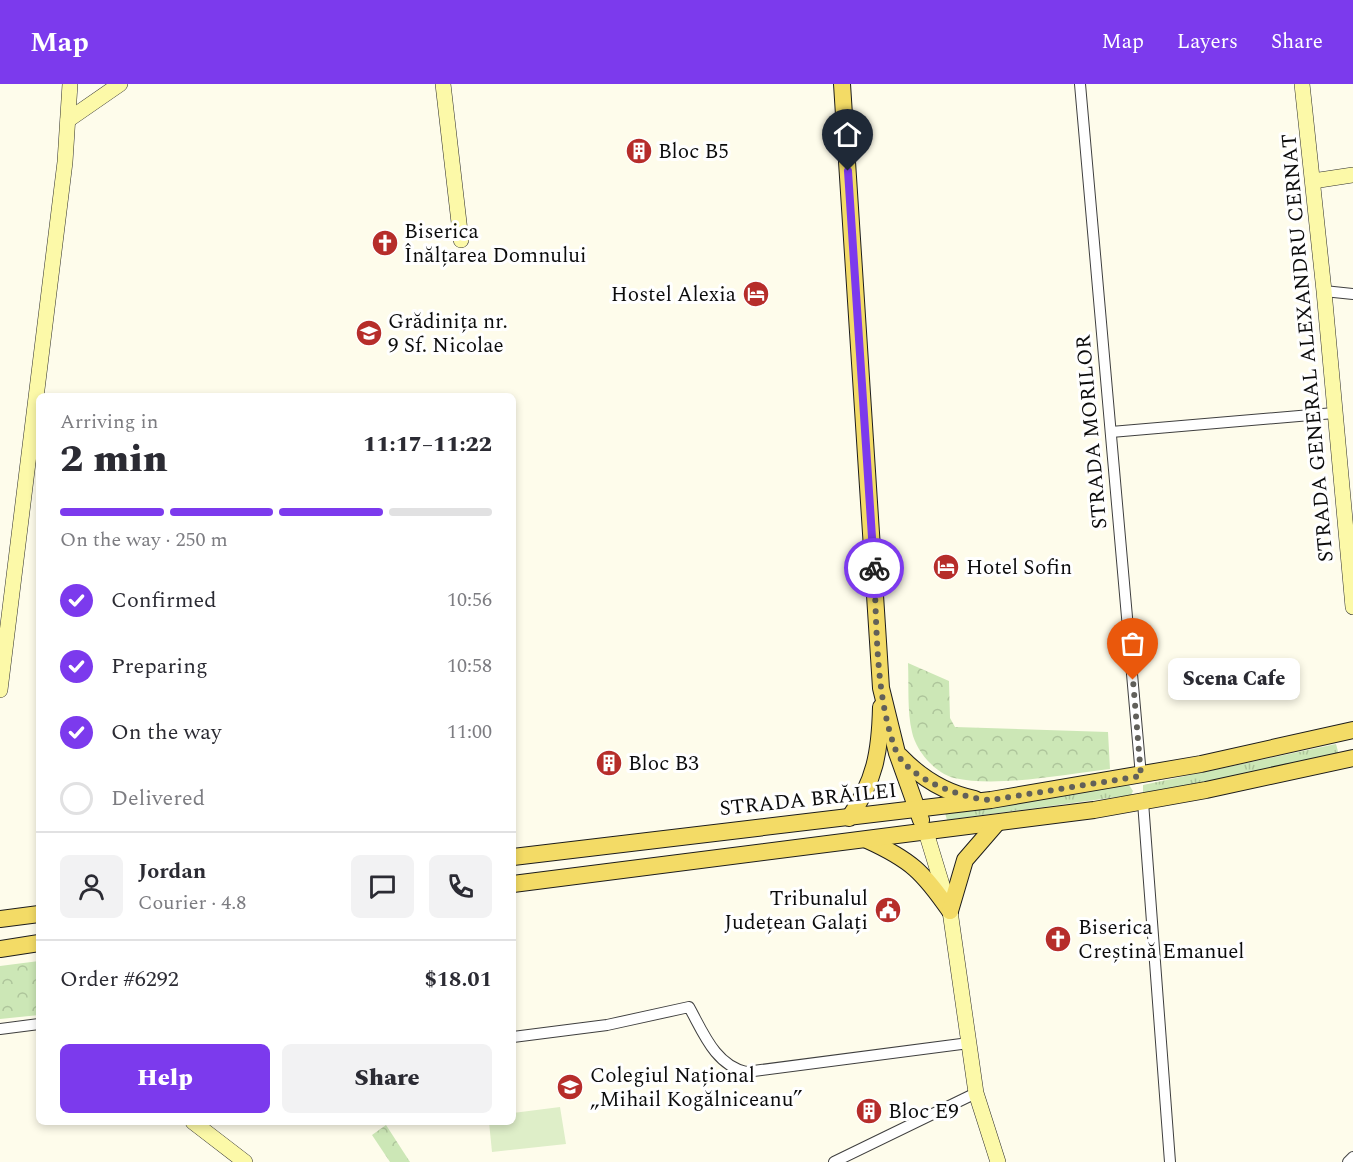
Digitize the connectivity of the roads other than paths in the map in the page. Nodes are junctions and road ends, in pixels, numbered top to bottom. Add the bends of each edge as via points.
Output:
1 (70, 84) edge
2 (120, 84) edge
3 (443, 84) edge
4 (842, 84) edge
5 (1080, 84) edge
6 (1302, 84) edge
7 (69, 120) junction
8 (1353, 175) edge
9 (1313, 181) junction
10 (461, 240) dead end
11 (1324, 291) junction
12 (1353, 294) edge
13 (1334, 413) junction
14 (1111, 432) junction
15 (1353, 607) edge
16 (881, 688) junction
17 (0, 690) edge
18 (1353, 730) edge
19 (897, 753) junction
20 (1353, 758) edge
21 (1141, 776) junction
22 (991, 800) junction
23 (1143, 802) junction
24 (917, 810) junction
25 (849, 818) junction
26 (997, 823) junction
27 (926, 832) junction
28 (867, 840) junction
29 (516, 857) edge
30 (516, 884) edge
31 (950, 911) junction
32 (36, 914) edge
33 (0, 919) edge
34 (36, 944) edge
35 (0, 949) edge
36 (36, 1024) edge
37 (0, 1029) edge
38 (516, 1037) edge
39 (969, 1043) junction
40 (976, 1093) junction
41 (197, 1125) edge
42 (1353, 1157) edge
43 (245, 1162) edge
44 (834, 1162) edge
45 (998, 1162) edge
46 (1170, 1162) edge
47 (1348, 1162) edge

1 - 7 street
2 - 7 street
3 - 10 street
4 - 16 main road
5 - 14 street, STRADA MORILOR
6 - 9 street, STRADA GENERAL ALEXANDRU CERNAT
7 - 17 street
8 - 9 street
9 - 11 street, STRADA GENERAL ALEXANDRU CERNAT
11 - 12 street
11 - 13 street, STRADA GENERAL ALEXANDRU CERNAT
13 - 14 street
13 - 15 street, STRADA GENERAL ALEXANDRU CERNAT
14 - 21 street, STRADA MORILOR
16 - 19 main road
16 - 25 main road via 879,742 870,783
18 - 21 main road, STRADA BRĂILEI
19 - 22 main road via 944,790
19 - 24 main road
20 - 23 main road
21 - 22 main road, STRADA BRĂILEI
22 - 24 main road, STRADA BRĂILEI
23 - 26 main road
23 - 46 street
24 - 25 main road, STRADA BRĂILEI
24 - 27 main road
25 - 29 main road, STRADA BRĂILEI
26 - 27 main road
26 - 31 main road via 965,860
27 - 28 main road
27 - 31 street
28 - 30 main road
28 - 31 main road via 900,855 917,868
31 - 39 street
32 - 33 main road
34 - 35 main road
36 - 37 street
38 - 39 street via 616,1023 689,1006 720,1058 733,1069 746,1072
39 - 40 street
40 - 44 street
40 - 45 street
41 - 43 street
42 - 47 street

